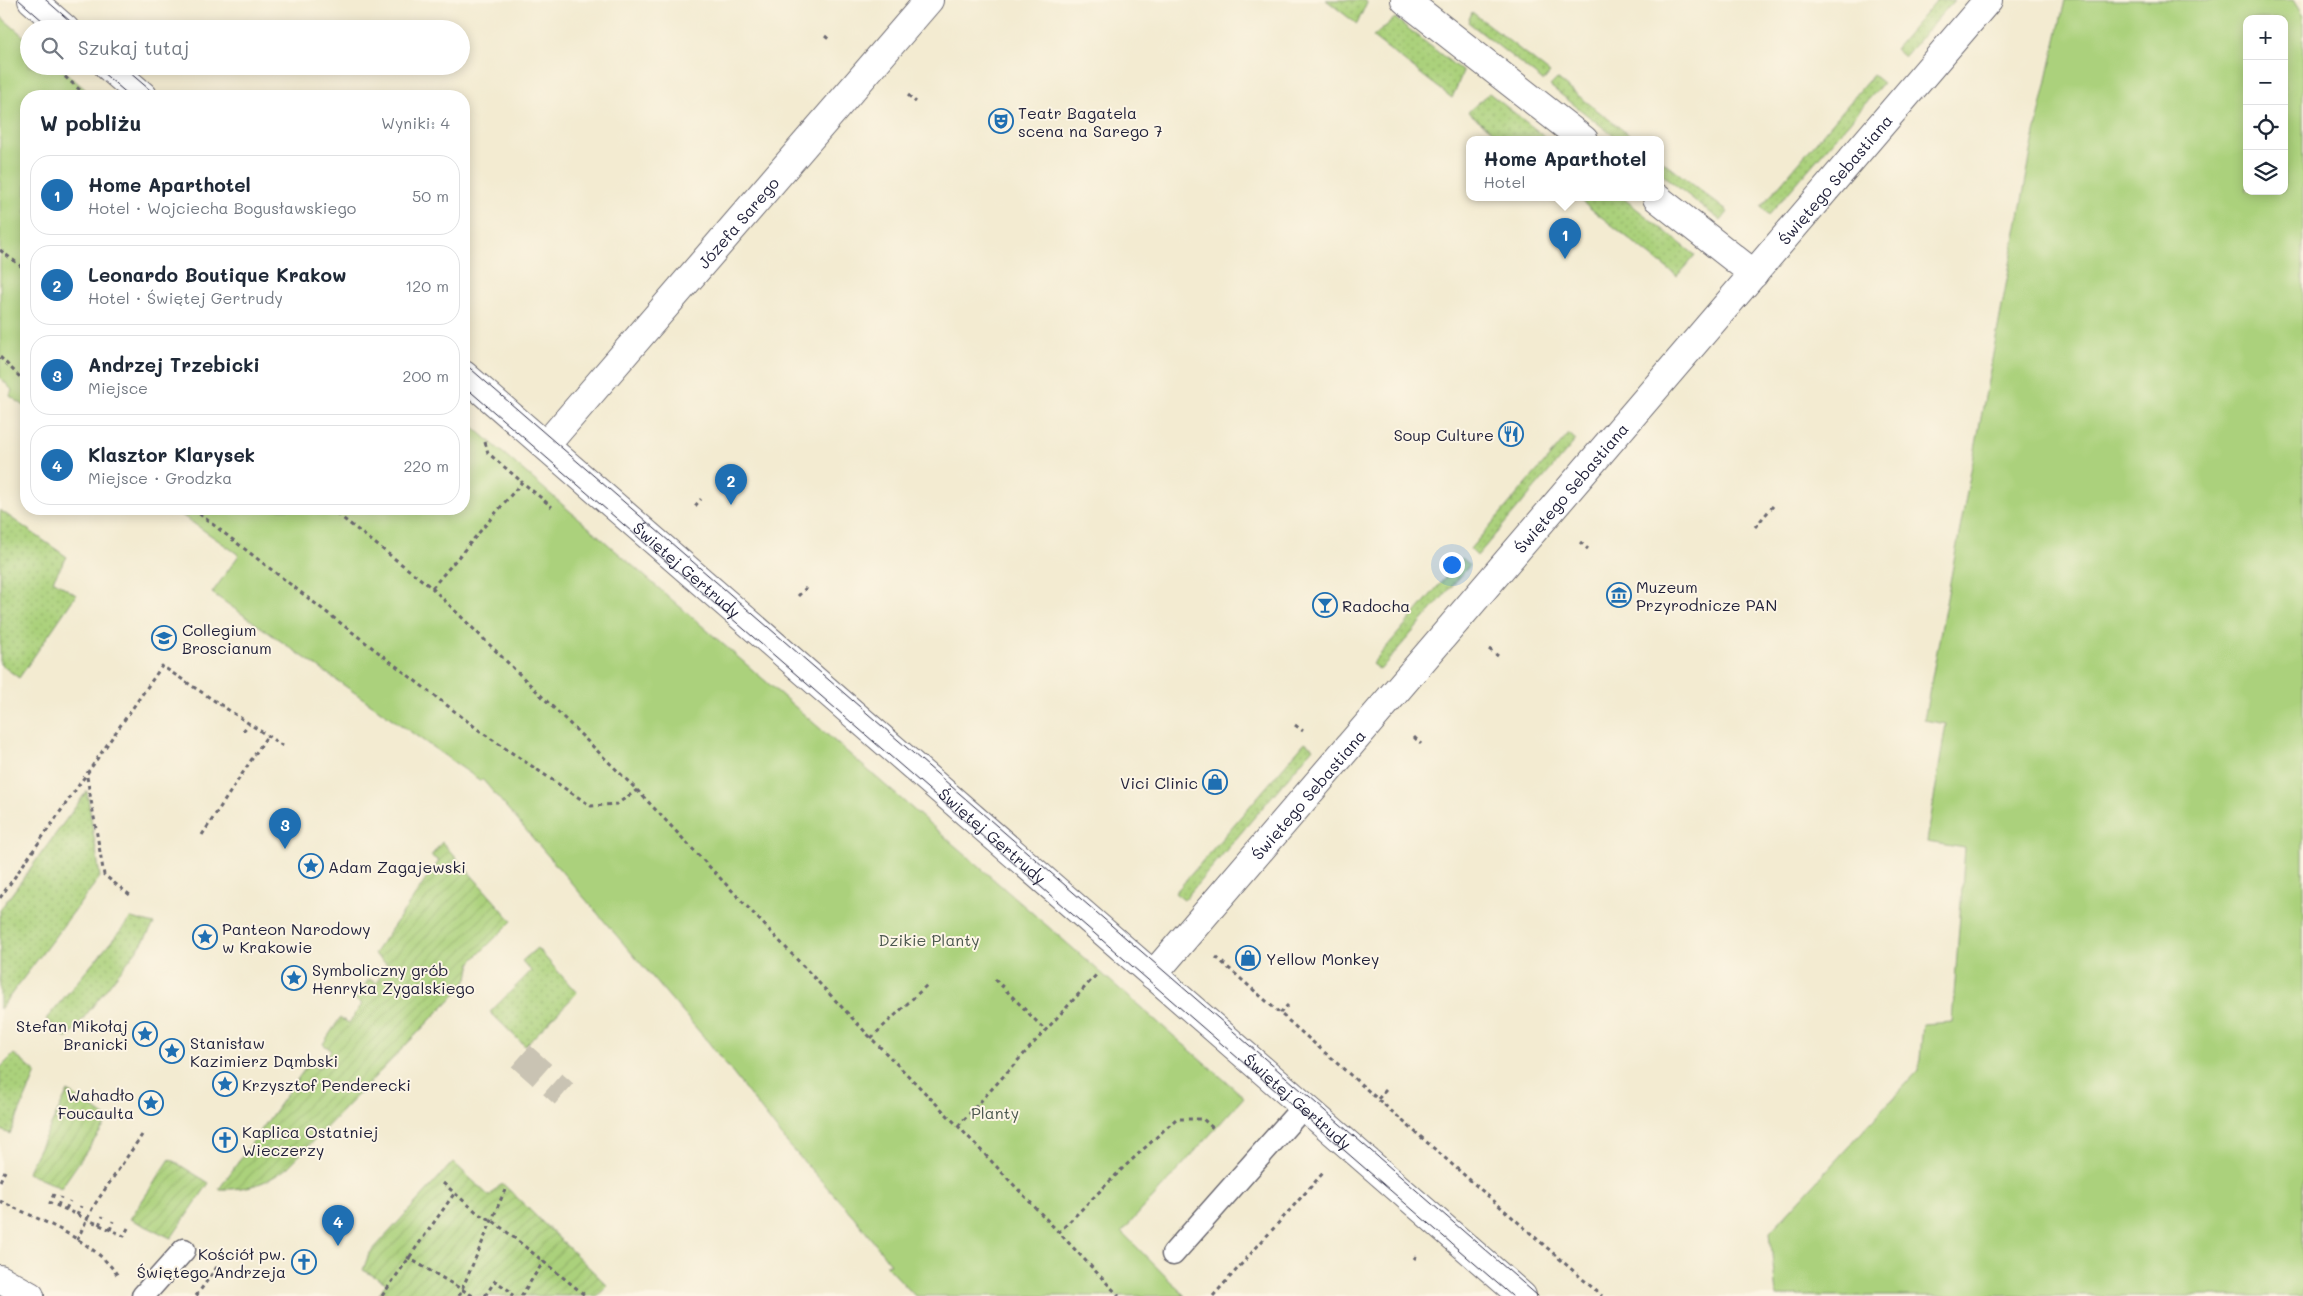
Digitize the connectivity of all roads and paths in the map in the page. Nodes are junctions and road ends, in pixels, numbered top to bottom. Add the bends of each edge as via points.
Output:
1 (32, 0) edge
2 (929, 0) edge
3 (1405, 0) edge
4 (1988, 0) edge
5 (55, 20) edge
6 (825, 36) dead end
7 (831, 41) dead end
8 (63, 75) edge
9 (118, 75) edge
10 (80, 90) edge
11 (136, 90) edge
12 (908, 95) dead end
13 (916, 102) dead end
14 (1579, 136) edge
15 (1661, 201) edge
16 (0, 250) edge
17 (20, 265) edge
18 (1754, 274) junction
19 (0, 357) edge
20 (20, 377) edge
21 (470, 379) edge
22 (481, 439) dead end
23 (546, 445) junction
24 (522, 482) junction
25 (701, 499) dead end
26 (695, 506) dead end
27 (1773, 506) dead end
28 (552, 507) dead end
29 (201, 515) edge
30 (338, 515) edge
31 (1755, 527) dead end
32 (1580, 542) dead end
33 (1588, 549) dead end
34 (432, 588) junction
35 (806, 588) dead end
36 (798, 596) dead end
37 (1489, 649) dead end
38 (1498, 656) dead end
39 (249, 724) junction
40 (1295, 725) dead end
41 (243, 731) dead end
42 (1303, 731) dead end
43 (267, 736) junction
44 (1414, 737) dead end
45 (1421, 744) dead end
46 (286, 748) dead end
47 (87, 776) junction
48 (637, 790) junction
49 (202, 835) dead end
50 (130, 895) dead end
51 (0, 898) edge
52 (1213, 954) dead end
53 (1097, 974) dead end
54 (1153, 975) junction
55 (995, 979) dead end
56 (928, 984) dead end
57 (1288, 1005) dead end
58 (1280, 1013) junction
59 (1045, 1030) junction
60 (871, 1038) junction
61 (1387, 1089) dead end
62 (1378, 1099) junction
63 (1304, 1106) junction
64 (958, 1126) junction
65 (1214, 1130) dead end
66 (142, 1135) dead end
67 (5, 1171) dead end
68 (1323, 1173) dead end
69 (0, 1181) edge
70 (443, 1183) dead end
71 (505, 1190) dead end
72 (54, 1194) dead end
73 (454, 1194) junction
74 (61, 1197) dead end
75 (0, 1201) edge
76 (70, 1201) dead end
77 (58, 1206) junction
78 (81, 1206) dead end
79 (66, 1210) junction
80 (77, 1215) junction
81 (103, 1216) dead end
82 (88, 1220) junction
83 (492, 1220) junction
84 (114, 1221) dead end
85 (99, 1225) junction
86 (128, 1228) dead end
87 (110, 1230) junction
88 (1058, 1233) junction
89 (77, 1240) junction
90 (184, 1250) dead end
91 (1173, 1254) dead end
92 (1418, 1254) dead end
93 (407, 1257) junction
94 (1414, 1259) dead end
95 (544, 1261) junction
96 (217, 1267) dead end
97 (0, 1279) edge
98 (121, 1281) dead end
99 (462, 1289) junction
100 (30, 1296) edge
101 (143, 1296) edge
102 (196, 1296) edge
103 (382, 1296) edge
104 (459, 1296) edge
105 (473, 1296) edge
106 (485, 1296) edge
107 (512, 1296) edge
108 (521, 1296) edge
109 (586, 1296) edge
110 (1119, 1296) edge
111 (1213, 1296) edge
112 (1522, 1296) edge
113 (1602, 1296) edge

1 - 5 street
2 - 23 street, Józefa Sarego
3 - 14 street
4 - 18 street, Świętego Sebastiana
6 - 7 path
8 - 10 path
9 - 11 street
12 - 13 path
15 - 18 street
16 - 17 path
18 - 54 street, Świętego Sebastiana
19 - 20 path
21 - 23 street, Świętej Gertrudy
22 - 24 path via 488,452
23 - 54 street, Świętej Gertrudy
24 - 28 path
24 - 34 path
25 - 26 path
27 - 31 path
29 - 48 path via 484,734 591,806 617,804
30 - 34 path
32 - 33 path
34 - 48 path
35 - 36 path
37 - 38 path
39 - 41 path
39 - 43 path
39 - 47 path via 162,666
40 - 42 path
43 - 46 path
43 - 49 path
44 - 45 path
47 - 50 path via 104,875
47 - 51 path
48 - 60 path
52 - 58 path
53 - 59 path
54 - 63 street, Świętej Gertrudy
55 - 59 path
56 - 60 path
57 - 58 path
58 - 62 path
59 - 64 path
60 - 64 path
61 - 62 path
62 - 113 path
63 - 91 lane
63 - 112 street, Świętej Gertrudy
64 - 88 path
65 - 88 path via 1203,1119 1176,1119
66 - 82 path via 93,1207
67 - 69 path
68 - 111 path
70 - 73 path
71 - 83 path
72 - 77 path via 50,1203
73 - 83 path via 480,1215
73 - 93 path
74 - 77 path
75 - 89 path
76 - 79 path
77 - 79 path
78 - 80 path
79 - 80 path
80 - 82 path
81 - 85 path
82 - 85 path
82 - 89 path
83 - 95 path
83 - 99 path
84 - 87 path
85 - 87 path
86 - 87 path via 124,1236
88 - 110 path
89 - 98 path via 112,1267
90 - 101 lane
92 - 94 path
93 - 99 path
93 - 103 path
95 - 108 path
95 - 109 path
96 - 102 path
97 - 100 street
99 - 104 path
99 - 105 path
106 - 107 path via 495,1281 514,1293

